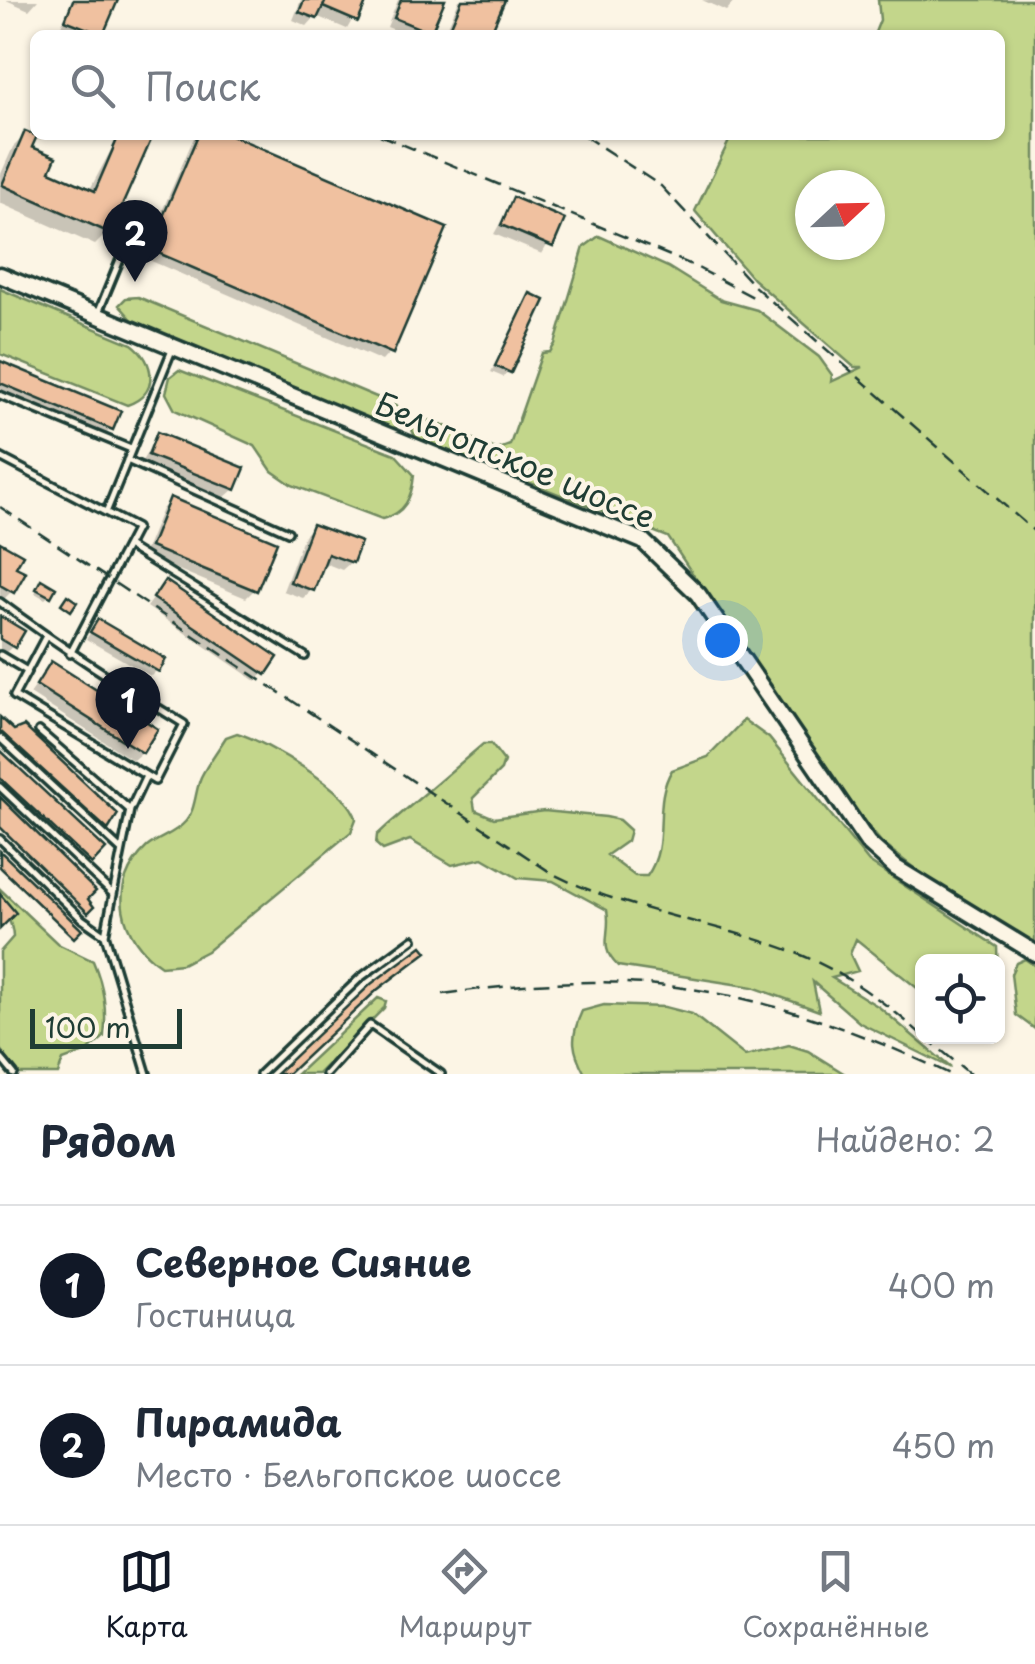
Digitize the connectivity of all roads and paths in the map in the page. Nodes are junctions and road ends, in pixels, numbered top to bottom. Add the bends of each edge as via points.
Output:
1 (124, 250) dead end
2 (0, 275) edge
3 (97, 316) junction
4 (173, 347) junction
5 (0, 395) edge
6 (131, 449) junction
7 (0, 456) edge
8 (127, 460) junction
9 (106, 510) junction
10 (288, 532) dead end
11 (127, 546) junction
12 (0, 602) edge
13 (46, 636) junction
14 (70, 654) junction
15 (0, 655) edge
16 (305, 656) dead end
17 (28, 671) junction
18 (39, 731) dead end
19 (0, 738) edge
20 (146, 776) junction
21 (0, 787) edge
22 (130, 810) junction
23 (0, 839) edge
24 (121, 850) junction
25 (113, 894) junction
26 (106, 935) junction
27 (413, 940) dead end
28 (1035, 953) edge
29 (0, 1057) edge
30 (14, 1074) edge
31 (147, 1074) edge
32 (260, 1074) edge
33 (326, 1074) edge
34 (441, 1074) edge

1 - 3 lane
2 - 3 street, Бельгопское шоссе
3 - 4 street, Бельгопское шоссе
4 - 6 lane
4 - 28 street, Бельгопское шоссе via 642,541 698,594 868,843 896,868
5 - 6 lane
6 - 8 lane
7 - 9 lane
8 - 9 lane
8 - 10 lane
9 - 11 lane via 136,528
11 - 14 lane
11 - 16 lane
12 - 13 lane
13 - 14 lane
13 - 17 lane
14 - 20 lane via 184,724 155,781
15 - 17 lane
17 - 20 lane via 14,696
18 - 22 lane
19 - 24 lane
20 - 22 lane
21 - 25 lane
22 - 24 lane
23 - 26 lane
24 - 25 lane
25 - 26 lane
26 - 31 lane
27 - 32 lane via 360,978
29 - 30 lane
33 - 34 lane via 370,1025

